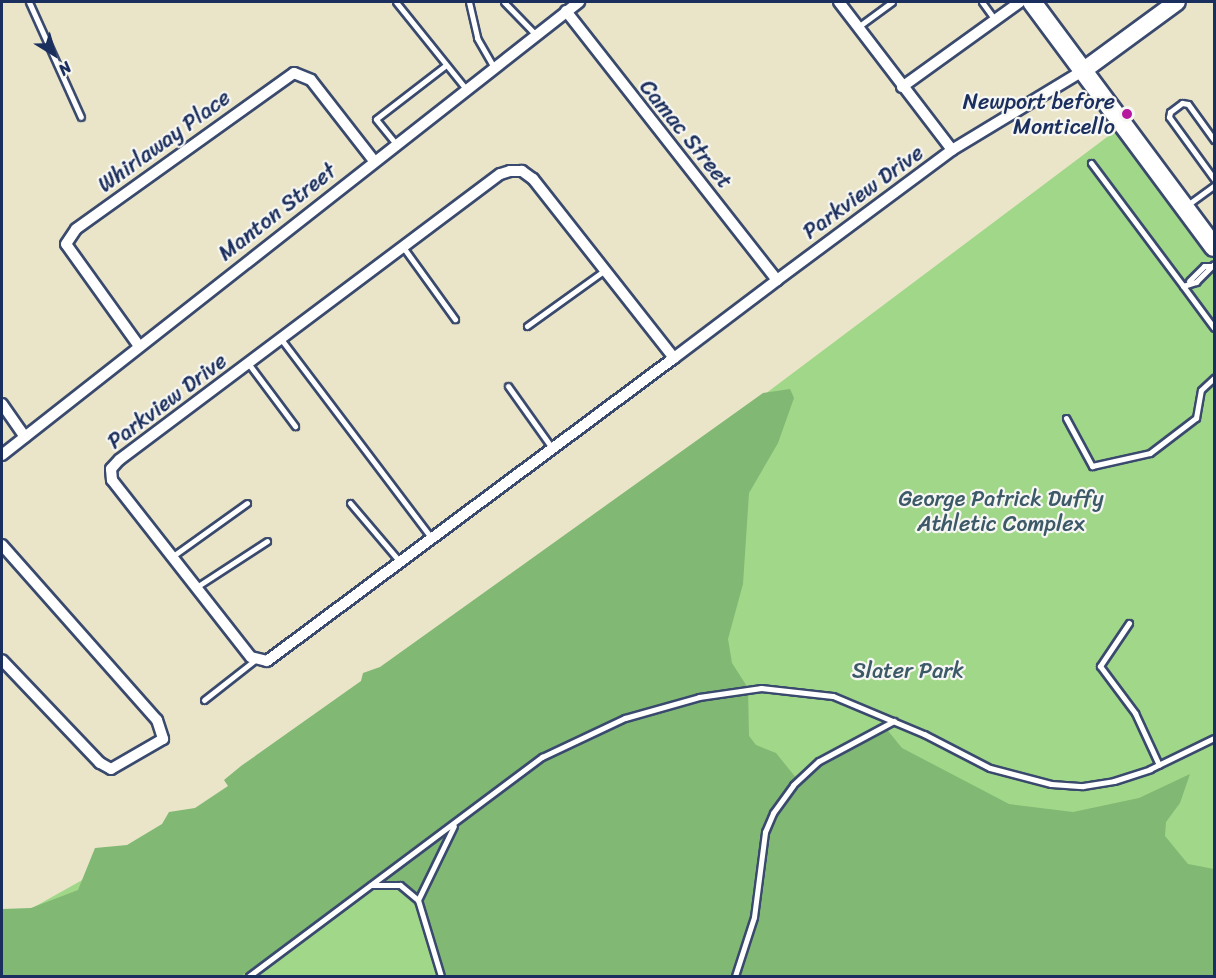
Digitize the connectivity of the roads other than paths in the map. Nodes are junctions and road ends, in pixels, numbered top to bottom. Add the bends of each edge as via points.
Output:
1 (29, 2) edge
2 (396, 2) edge
3 (469, 2) edge
4 (504, 2) edge
5 (579, 2) edge
6 (839, 2) edge
7 (892, 2) edge
8 (982, 2) edge
9 (1020, 2) edge
10 (1032, 2) edge
11 (1177, 2) edge
12 (566, 11) junction
13 (995, 20) junction
14 (858, 27) junction
15 (536, 34) junction
16 (446, 64) junction
17 (494, 67) junction
18 (1084, 70) junction
19 (902, 87) junction
20 (466, 89) junction
21 (81, 117) dead end
22 (1215, 140) edge
23 (396, 144) junction
24 (952, 150) junction
25 (374, 161) junction
26 (1091, 163) dead end
27 (1215, 179) edge
28 (1215, 186) edge
29 (1185, 207) junction
30 (404, 247) junction
31 (1215, 247) edge
32 (1213, 265) edge
33 (605, 270) junction
34 (777, 280) junction
35 (1183, 286) junction
36 (455, 319) dead end
37 (527, 326) dead end
38 (1215, 328) edge
39 (282, 339) junction
40 (139, 346) junction
41 (674, 358) junction
42 (248, 363) junction
43 (1215, 378) edge
44 (508, 386) dead end
45 (2, 404) edge
46 (1066, 417) dead end
47 (296, 426) dead end
48 (25, 437) junction
49 (552, 448) junction
50 (2, 455) edge
51 (247, 503) dead end
52 (350, 503) dead end
53 (432, 539) junction
54 (267, 541) dead end
55 (2, 545) edge
56 (171, 557) junction
57 (400, 562) junction
58 (195, 588) junction
59 (1129, 623) dead end
60 (2, 660) edge
61 (255, 660) junction
62 (204, 700) dead end
63 (894, 721) junction
64 (1215, 738) edge
65 (1159, 765) junction
66 (456, 822) junction
67 (371, 885) junction
68 (418, 900) junction
69 (251, 976) edge
70 (441, 976) edge
71 (735, 976) edge

1 - 21 lane
2 - 16 lane
3 - 17 lane via 477,38
4 - 15 lane
5 - 12 street, Manton Street
6 - 14 street
7 - 14 lane
8 - 13 lane
9 - 13 street
10 - 18 main road
11 - 18 street
12 - 15 street, Manton Street
12 - 34 street, Camac Street
13 - 19 street
14 - 19 street
15 - 17 street, Manton Street
16 - 20 lane
16 - 23 lane via 376,119
17 - 20 street, Manton Street
18 - 24 street, Parkview Drive
18 - 29 main road
19 - 24 street
20 - 23 street, Manton Street
22 - 27 lane via 1188,104 1182,103 1170,112 1169,117
23 - 25 street, Manton Street
24 - 34 street, Parkview Drive
25 - 40 street, Manton Street
25 - 40 street, Whirlaway Place via 311,80 294,73 76,229 66,244
26 - 35 lane
28 - 29 lane
29 - 31 main road
30 - 33 street, Parkview Drive via 500,174 522,171 533,179
30 - 36 lane
30 - 39 street, Parkview Drive
32 - 35 lane via 1196,282 1189,281
33 - 37 lane
33 - 41 street, Parkview Drive
34 - 41 street, Parkview Drive
35 - 38 lane
39 - 42 street, Parkview Drive
39 - 53 lane
40 - 48 street, Manton Street
41 - 49 street, Parkview Drive
42 - 47 lane
42 - 56 street, Parkview Drive via 111,469 112,480
43 - 46 lane via 1201,390 1196,418 1150,453 1092,466
44 - 49 lane
45 - 48 street
48 - 50 street, Manton Street
49 - 53 street, Parkview Drive
51 - 56 lane
52 - 57 lane
53 - 57 street, Parkview Drive
54 - 58 lane
55 - 60 street via 157,720 163,739 111,770
56 - 58 street, Parkview Drive
57 - 61 street, Parkview Drive via 267,661
58 - 61 street, Parkview Drive
59 - 65 lane via 1100,666 1135,713
61 - 62 lane
63 - 65 lane via 990,768 1051,784 1083,786 1114,781
63 - 66 lane via 833,696 811,692 761,688 707,695 625,718 575,739 510,778
63 - 71 lane via 819,761 793,785 773,813 765,832 754,917
64 - 65 lane
66 - 67 lane
66 - 68 lane
67 - 68 lane via 400,885
67 - 69 lane
68 - 70 lane

